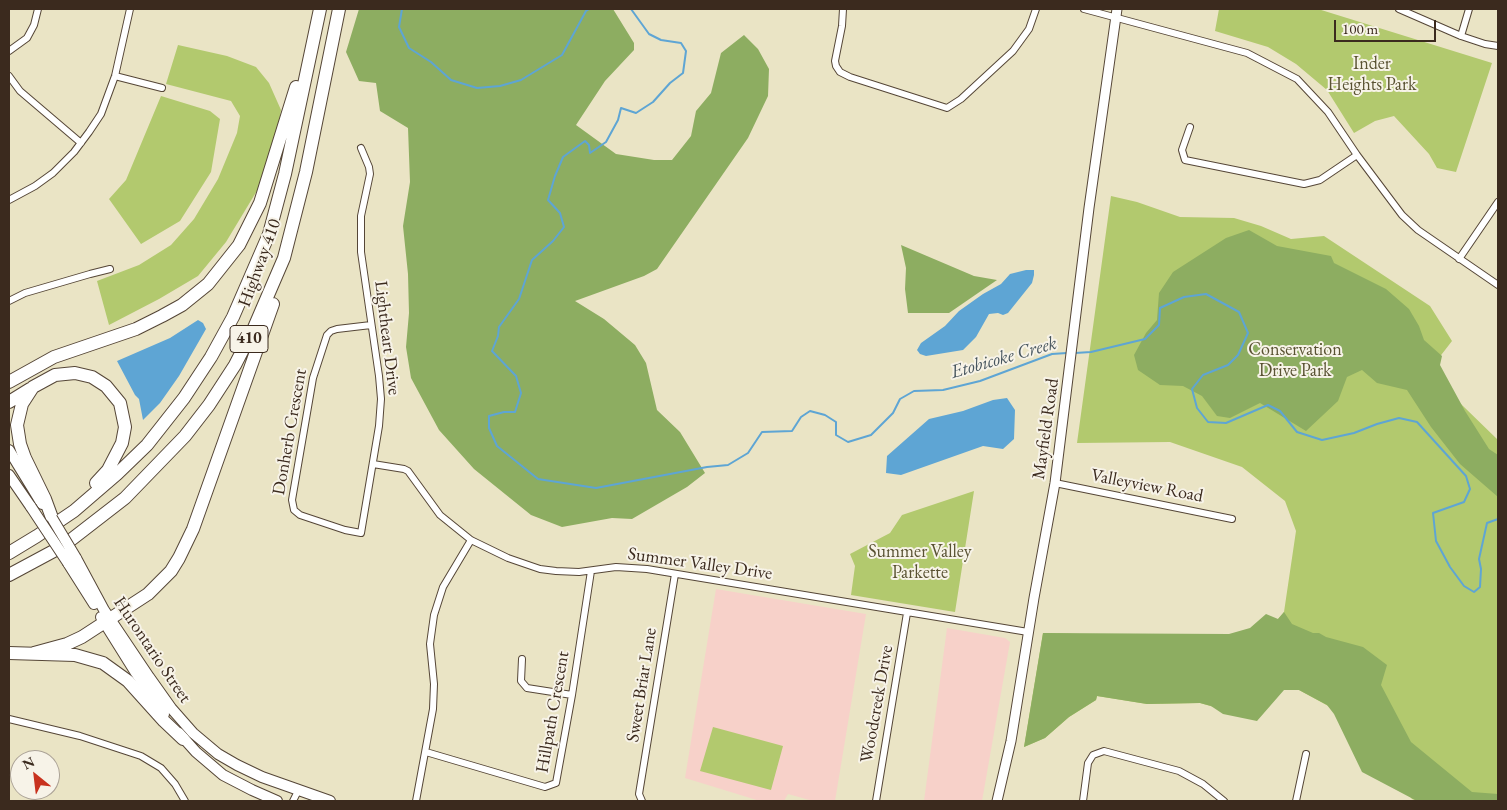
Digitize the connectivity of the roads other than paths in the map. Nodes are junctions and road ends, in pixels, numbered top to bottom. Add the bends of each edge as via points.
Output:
1 (38, 9) edge
2 (130, 9) edge
3 (320, 9) edge
4 (338, 9) edge
5 (843, 9) edge
6 (1036, 9) edge
7 (1084, 9) edge
8 (1399, 9) edge
9 (1469, 9) edge
10 (1116, 13) edge
11 (1461, 36) junction
12 (1498, 46) edge
13 (311, 50) junction
14 (9, 52) edge
15 (9, 76) edge
16 (115, 76) junction
17 (162, 88) dead end
18 (1190, 128) dead end
19 (81, 143) junction
20 (361, 148) dead end
21 (1356, 156) junction
22 (9, 200) edge
23 (1498, 202) edge
24 (284, 258) junction
25 (1459, 259) junction
26 (110, 270) dead end
27 (1498, 285) edge
28 (9, 302) edge
29 (371, 325) junction
30 (9, 382) edge
31 (33, 387) junction
32 (9, 402) edge
33 (9, 450) edge
34 (373, 464) junction
35 (9, 475) edge
36 (1055, 483) junction
37 (39, 502) junction
38 (52, 518) joint
39 (1232, 519) dead end
40 (361, 533) joint
41 (37, 536) junction
42 (471, 540) junction
43 (9, 553) edge
44 (72, 561) junction
45 (591, 571) junction
46 (675, 574) junction
47 (9, 575) edge
48 (908, 612) junction
49 (108, 621) junction
50 (1028, 632) junction
51 (9, 652) edge
52 (34, 653) junction
53 (522, 659) dead end
54 (572, 695) junction
55 (9, 718) edge
56 (183, 739) junction
57 (426, 752) junction
58 (1306, 754) dead end
59 (298, 791) junction
60 (999, 798) edge
61 (185, 801) edge
62 (277, 801) edge
63 (293, 801) edge
64 (330, 801) edge
65 (416, 801) edge
66 (642, 801) edge
67 (876, 801) edge
68 (1083, 801) edge
69 (1224, 801) edge
70 (1296, 801) edge

1 - 14 street via 27,38
2 - 16 street
3 - 13 highway, Highway 410 / 410
4 - 24 highway, Highway 410 / 410 via 306,172
5 - 6 street via 835,61 840,72 947,108 1013,51 1029,29
7 - 10 street
8 - 11 street
9 - 11 street
10 - 21 street via 1247,53 1297,79 1328,112
10 - 36 main road, Mayfield Road
11 - 12 street
13 - 30 highway via 300,73 260,204 239,245 208,284 162,316 54,357
13 - 41 highway, Highway 410 / 410 via 285,174 268,234 236,309 211,357 147,445 96,493
15 - 19 street via 20,91
16 - 17 street
16 - 19 street via 101,114
18 - 21 street via 1182,150 1185,160 1304,184 1320,180
19 - 22 street via 53,173
20 - 29 street, Lightheart Drive via 370,174 360,230
21 - 25 street via 1402,214 1418,230
23 - 25 street
24 - 47 highway, Highway 410 / 410 via 235,365 185,436 125,498 94,524 63,546
24 - 49 highway via 283,275 186,544 160,583
25 - 27 street
26 - 28 street via 25,293
29 - 34 street, Lightheart Drive via 381,399
29 - 40 street, Donherb Crescent via 337,329 327,336 313,378 292,500 294,510 300,515
31 - 32 highway
31 - 37 highway via 22,404 17,425
31 - 41 highway via 64,373 92,377 106,386 120,403 125,427 119,452 108,470 76,504
33 - 37 main road, Hurontario Street
34 - 40 street, Lightheart Drive
34 - 42 street, Summer Valley Drive via 408,471 440,515
35 - 37 main road, Hurontario Street
36 - 39 street, Valleyview Road
36 - 50 main road, Mayfield Road
37 - 38 highway
37 - 44 main road, Hurontario Street, bridge
38 - 44 main road, Hurontario Street, bridge
41 - 43 highway, Highway 410 / 410
42 - 45 street, Summer Valley Drive via 540,569
42 - 57 street via 443,587 434,616 430,644 434,695
44 - 49 main road, Hurontario Street via 100,602
45 - 46 street, Summer Valley Drive via 632,567
45 - 54 street, Hillpath Crescent
46 - 48 street, Summer Valley Drive
46 - 66 street, Sweet Briar Lane via 639,794
48 - 50 street, Summer Valley Drive
48 - 67 street, Woodcreek Drive
49 - 52 highway via 75,641
49 - 56 main road, Hurontario Street via 151,695
49 - 59 main road, Hurontario Street via 192,733 237,765
50 - 60 main road, Mayfield Road via 1016,718
51 - 52 highway
52 - 56 highway via 83,657 103,663 128,681
53 - 54 street via 520,677 527,688
54 - 57 street, Hillpath Crescent via 557,779 551,786 545,787
55 - 61 street via 141,756 161,768
56 - 62 main road, Hurontario Street via 223,775
57 - 65 street
58 - 70 street
59 - 63 street
59 - 64 main road, Hurontario Street
68 - 69 street via 1088,763 1093,756 1104,752 1179,771

